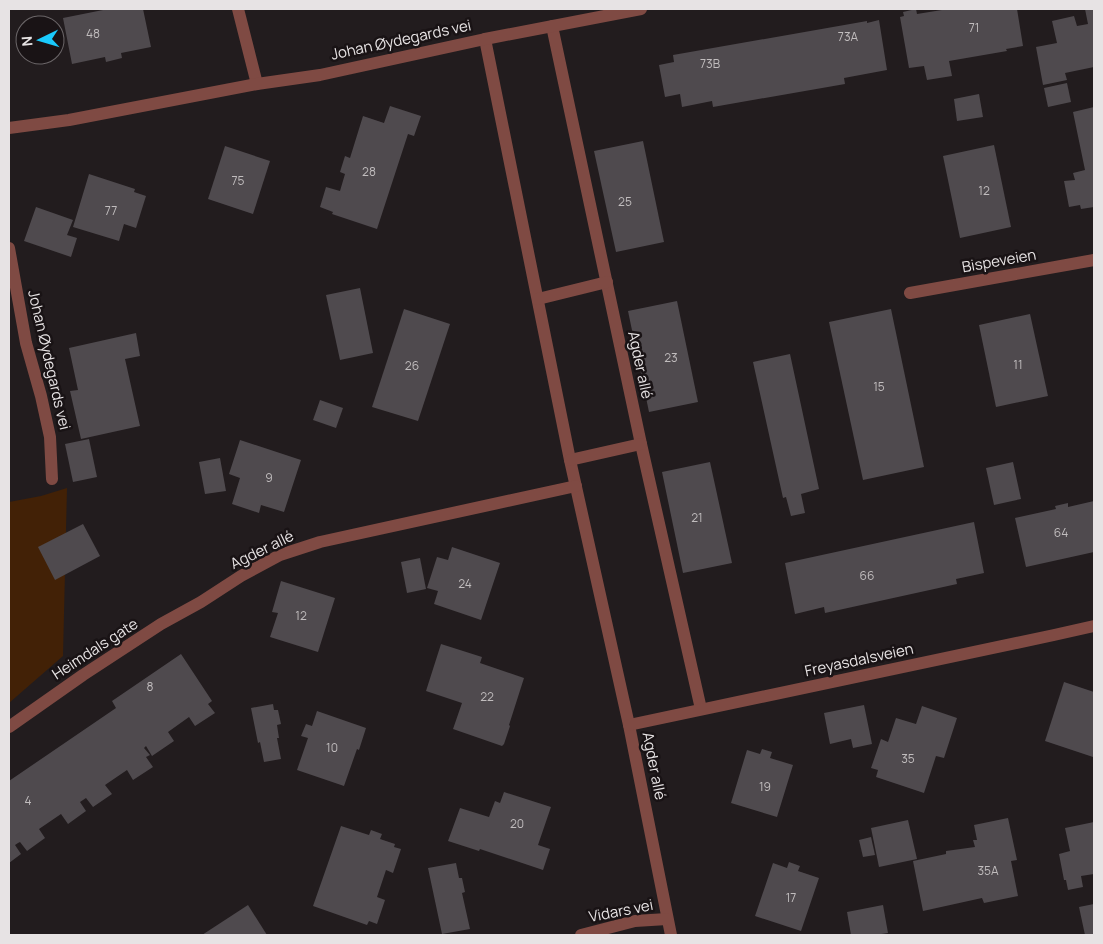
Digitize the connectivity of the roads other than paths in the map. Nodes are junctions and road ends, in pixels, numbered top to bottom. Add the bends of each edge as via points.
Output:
1 (238, 9) edge
2 (641, 9) edge
3 (552, 26) junction
4 (485, 39) junction
5 (257, 84) junction
6 (9, 128) edge
7 (9, 248) edge
8 (1094, 260) edge
9 (606, 282) junction
10 (910, 293) dead end
11 (538, 299) junction
12 (640, 444) junction
13 (570, 460) junction
14 (52, 479) dead end
15 (576, 486) junction
16 (201, 602) joint
17 (1094, 626) edge
18 (701, 709) junction
19 (629, 725) junction
20 (9, 727) edge
21 (667, 919) junction
22 (580, 935) edge
23 (671, 935) edge

1 - 5 street
2 - 3 street, Johan Øydegards vei
3 - 4 street, Johan Øydegards vei
3 - 9 street, Agder allé
4 - 5 street, Johan Øydegards vei
4 - 11 street, Agder allé
5 - 6 street, Johan Øydegards vei
7 - 14 street, Johan Øydegards vei via 26,342 50,437
8 - 10 street, Bispeveien
9 - 11 street
9 - 12 street, Agder allé
11 - 13 street, Agder allé
12 - 13 street
12 - 18 street, Agder allé
13 - 15 street, Agder allé
15 - 16 street, Agder allé via 320,542 280,556 240,576
15 - 19 street, Agder allé
16 - 20 street, Heimdals gate via 161,624
17 - 18 street, Freyasdalsveien
18 - 19 street, Freyasdalsveien
19 - 21 street, Agder allé
21 - 22 street, Vidars vei via 635,921
21 - 23 street, Agder allé

